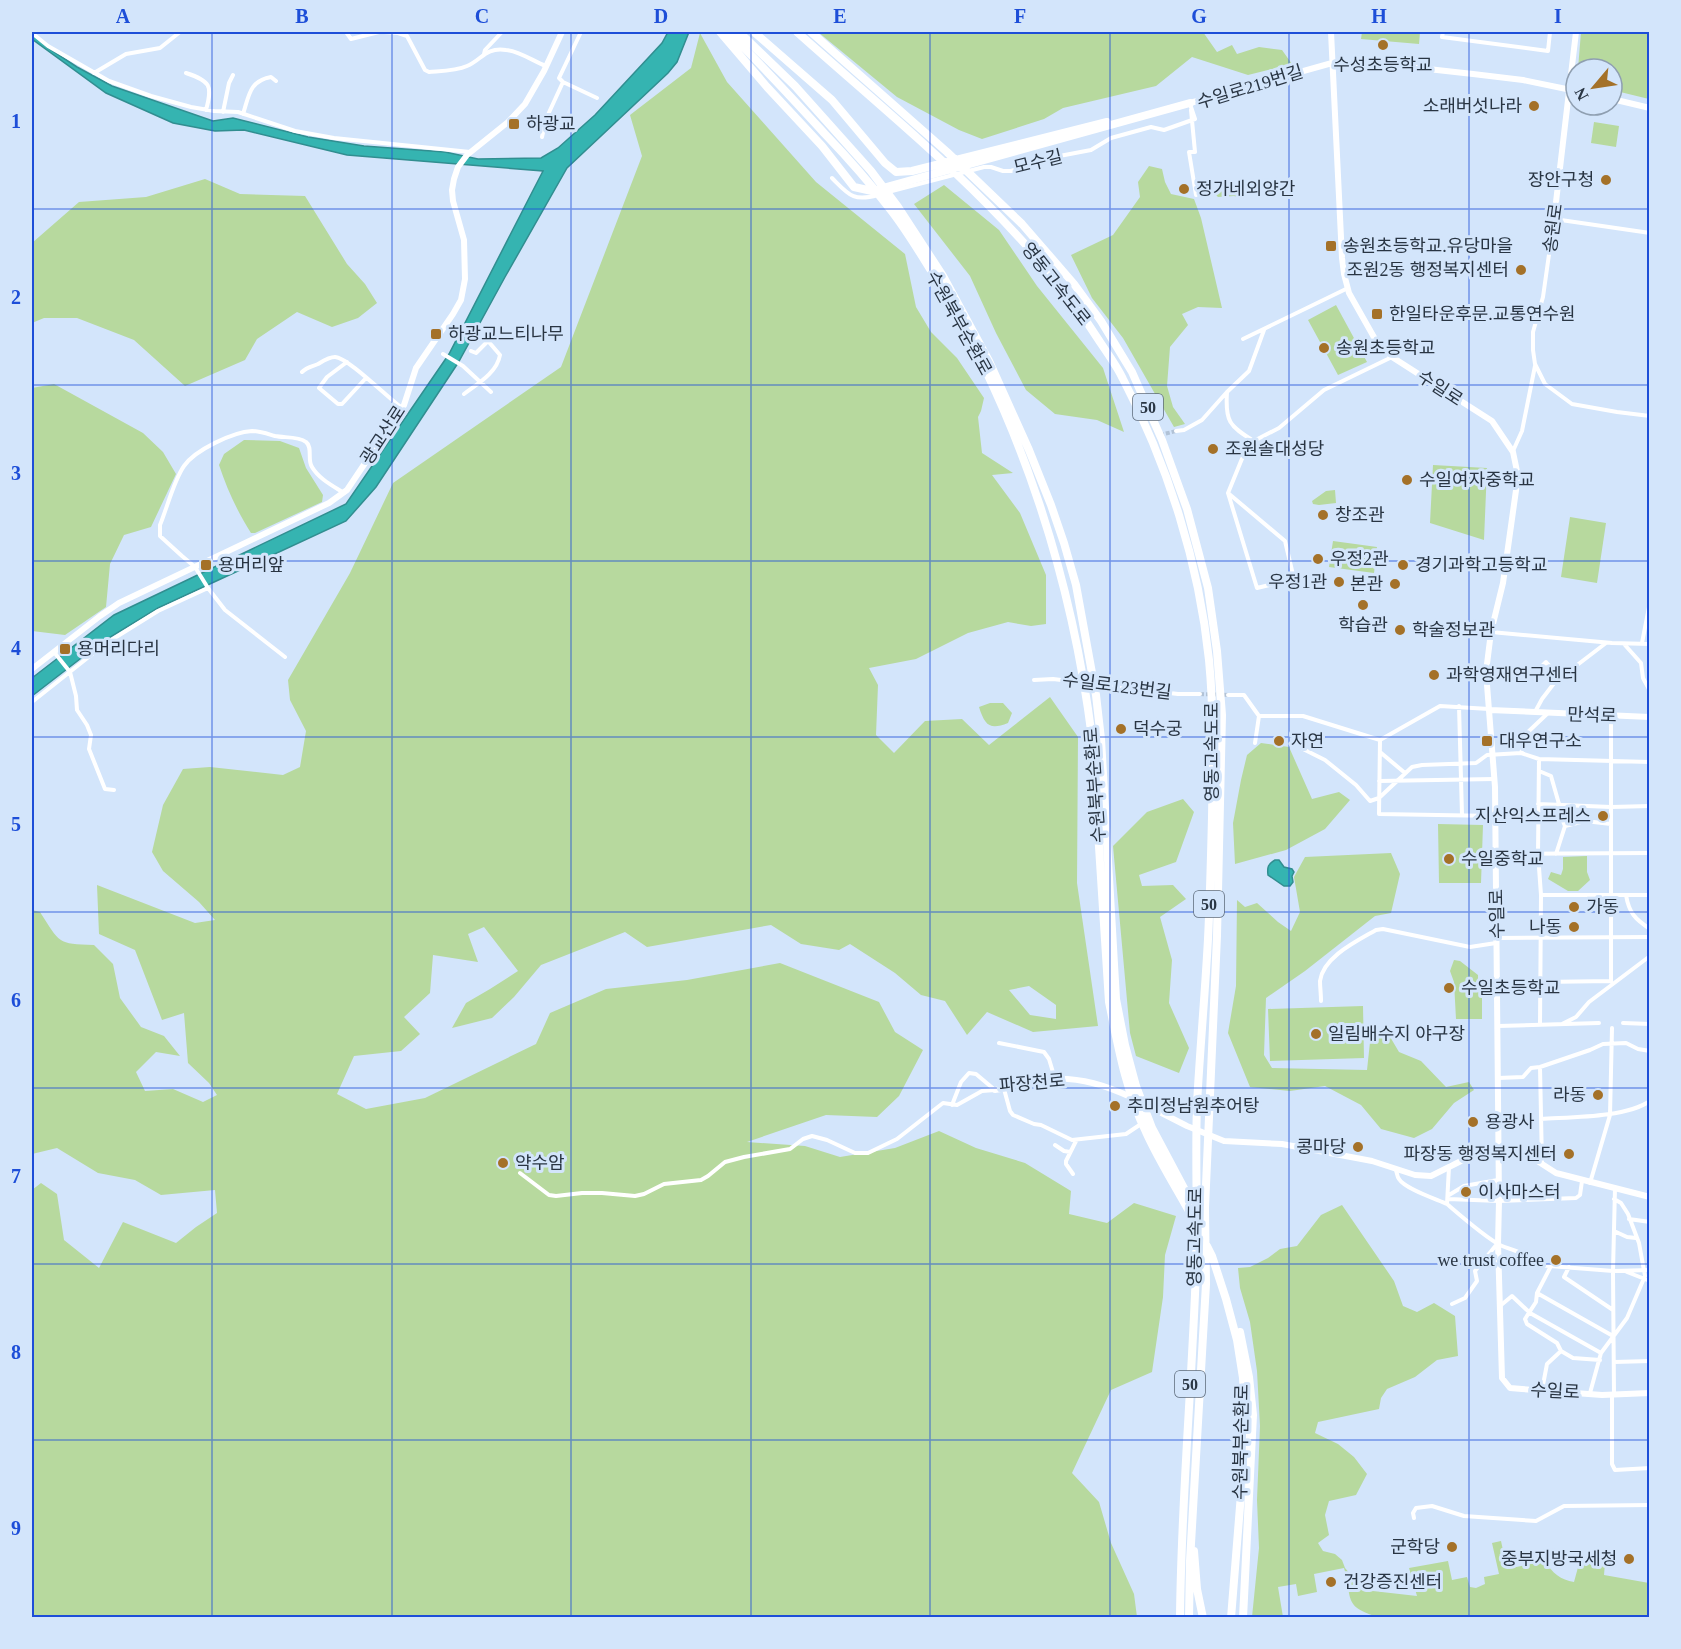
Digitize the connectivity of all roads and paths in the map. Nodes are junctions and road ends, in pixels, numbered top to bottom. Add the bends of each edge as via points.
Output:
1 (180, 32) edge
2 (346, 32) edge
3 (379, 32) edge
4 (384, 32) edge
5 (502, 32) edge
6 (562, 32) edge
7 (581, 32) edge
8 (720, 32) edge
9 (728, 32) edge
10 (739, 32) edge
11 (754, 32) edge
12 (796, 32) edge
13 (811, 32) edge
14 (1331, 32) edge
15 (1443, 32) edge
16 (1550, 32) edge
17 (1576, 32) edge
18 (32, 33) edge
19 (484, 54) junction
20 (1575, 57) edge
21 (1332, 63) junction
22 (546, 66) junction
23 (186, 72) dead end
24 (94, 73) junction
25 (233, 75) dead end
26 (276, 81) dead end
27 (563, 81) junction
28 (1564, 88) edge
29 (597, 98) dead end
30 (1624, 102) edge
31 (1190, 103) junction
32 (1650, 108) edge
33 (206, 110) junction
34 (223, 112) junction
35 (243, 114) junction
36 (1569, 117) edge
37 (1192, 121) junction
38 (542, 137) dead end
39 (468, 154) junction
40 (832, 178) dead end
41 (1196, 195) dead end
42 (895, 209) junction
43 (1554, 219) junction
44 (1650, 233) edge
45 (1348, 288) junction
46 (1264, 330) junction
47 (1243, 339) dead end
48 (471, 351) dead end
49 (444, 355) dead end
50 (1392, 357) junction
51 (347, 362) junction
52 (1535, 364) junction
53 (302, 372) dead end
54 (366, 378) junction
55 (480, 382) junction
56 (491, 392) dead end
57 (1227, 392) junction
58 (464, 394) dead end
59 (402, 408) junction
60 (1650, 416) edge
61 (1176, 431) tunnel mouth
62 (1254, 441) junction
63 (1513, 452) junction
64 (344, 493) junction
65 (1228, 493) junction
66 (196, 569) junction
67 (207, 587) junction
68 (1650, 602) edge
69 (1491, 632) junction
70 (1606, 642) junction
71 (1623, 643) junction
72 (1642, 643) junction
73 (1650, 644) edge
74 (56, 653) junction
75 (285, 657) dead end
76 (32, 669) edge
77 (70, 671) junction
78 (1087, 672) junction
79 (1561, 678) junction
80 (1034, 680) dead end
81 (1487, 680) junction
82 (1650, 691) edge
83 (1200, 694) tunnel mouth
84 (1228, 695) tunnel mouth
85 (32, 702) edge
86 (1459, 706) junction
87 (1490, 710) junction
88 (1534, 712) junction
89 (1548, 713) junction
90 (1611, 715) junction
91 (1259, 716) junction
92 (1650, 717) edge
93 (1380, 740) junction
94 (1255, 743) dead end
95 (1303, 749) dead end
96 (1380, 752) junction
97 (1521, 753) junction
98 (1494, 754) junction
99 (1539, 759) junction
100 (1612, 761) junction
101 (1650, 762) edge
102 (1461, 763) junction
103 (1539, 771) junction
104 (1405, 773) junction
105 (1495, 779) junction
106 (1399, 780) junction
107 (1461, 780) junction
108 (1379, 781) junction
109 (114, 790) dead end
110 (1379, 798) junction
111 (1538, 804) junction
112 (1559, 804) junction
113 (1650, 806) edge
114 (1611, 807) junction
115 (1462, 815) junction
116 (1496, 816) junction
117 (1611, 824) junction
118 (1565, 826) junction
119 (1650, 852) edge
120 (1611, 853) junction
121 (1496, 854) junction
122 (1538, 854) junction
123 (1556, 854) junction
124 (1542, 895) junction
125 (1611, 895) junction
126 (1626, 895) junction
127 (1650, 895) edge
128 (1650, 929) edge
129 (1650, 937) edge
130 (1540, 938) junction
131 (1611, 938) junction
132 (1497, 940) junction
133 (1650, 956) edge
134 (1541, 982) junction
135 (1112, 1001) junction
136 (1321, 1001) dead end
137 (1599, 1023) dead end
138 (1623, 1023) dead end
139 (1562, 1024) junction
140 (1650, 1024) edge
141 (1540, 1025) junction
142 (1498, 1026) junction
143 (1612, 1028) dead end
144 (999, 1043) dead end
145 (1612, 1043) junction
146 (1650, 1051) edge
147 (1540, 1067) junction
148 (1497, 1078) junction
149 (1055, 1079) junction
150 (1004, 1089) junction
151 (995, 1090) junction
152 (1650, 1101) edge
153 (952, 1105) junction
154 (1158, 1111) junction
155 (1610, 1115) junction
156 (1541, 1119) junction
157 (1076, 1141) junction
158 (1055, 1145) dead end
159 (1498, 1147) junction
160 (1070, 1152) junction
161 (1542, 1164) junction
162 (1449, 1166) junction
163 (1396, 1170) junction
164 (520, 1173) dead end
165 (1073, 1173) dead end
166 (1499, 1180) junction
167 (1582, 1181) junction
168 (1590, 1183) junction
169 (1615, 1188) junction
170 (1448, 1197) junction
171 (1650, 1197) edge
172 (1614, 1199) junction
173 (1499, 1201) junction
174 (1447, 1204) junction
175 (1629, 1219) junction
176 (1650, 1222) edge
177 (1614, 1231) junction
178 (1636, 1238) junction
179 (1498, 1244) junction
180 (1499, 1262) junction
181 (1537, 1265) junction
182 (1551, 1266) junction
183 (1569, 1267) junction
184 (1644, 1270) junction
185 (1650, 1270) edge
186 (1613, 1271) junction
187 (1627, 1272) junction
188 (1644, 1279) junction
189 (1650, 1281) edge
190 (1537, 1293) junction
191 (1452, 1304) dead end
192 (1500, 1306) junction
193 (1613, 1311) junction
194 (1530, 1313) junction
195 (1613, 1336) junction
196 (1239, 1340) junction
197 (1561, 1351) junction
198 (1601, 1353) junction
199 (1599, 1360) junction
200 (1650, 1361) edge
201 (1614, 1362) junction
202 (1542, 1390) junction
203 (1590, 1393) junction
204 (1650, 1393) edge
205 (1613, 1394) junction
206 (1650, 1468) edge
207 (1650, 1505) edge
208 (1192, 1513) junction
209 (1414, 1518) dead end
210 (1244, 1592) junction
211 (1178, 1617) edge
212 (1189, 1617) edge
213 (1203, 1617) edge
214 (1231, 1617) edge
215 (1243, 1617) edge
216 (1247, 1617) edge

1 - 24 street via 160,48 126,54
2 - 3 street via 351,39
4 - 19 street via 407,36 429,72 467,66
5 - 19 street
6 - 22 street, 광교산로
7 - 27 street via 559,75
8 - 31 highway via 854,187 873,190
9 - 42 highway, 수원북부순환로
10 - 42 highway, 수원북부순환로 via 795,86 871,171
11 - 31 highway via 832,100 896,172
12 - 211 highway, 영동고속도로 / 50 via 1016,232 1092,328 1122,376 1152,442 1179,513 1200,599 1213,715 1209,936 1197,1104 1196,1265
13 - 208 highway, 영동고속도로 / 50 via 1022,224 1101,321 1132,372 1162,440 1187,508 1205,577 1222,715 1205,1208 1206,1284
14 - 21 street, 수일로
15 - 16 street via 1442,37 1548,51
17 - 20 street, 송원로
18 - 24 street
19 - 22 street via 505,49
21 - 28 street via 1374,63
21 - 31 street, 수일로219번길
21 - 45 street, 수일로 via 1342,258
22 - 39 street, 광교산로 via 525,104
23 - 33 street via 207,82
24 - 33 street via 151,96
25 - 34 street
26 - 35 street via 271,77 254,84
27 - 29 street
27 - 38 street
30 - 32 street
31 - 37 street, 수일로219번길
33 - 34 street
34 - 35 street
35 - 39 street via 316,135
36 - 43 street, 송원로
37 - 40 street, 모수길 via 1164,130 1151,127 1111,138 1091,150 1011,171 991,166 870,197 849,196
37 - 41 street, 수일로219번길 via 1195,152 1190,152
39 - 59 street, 광교산로 via 458,167 452,190 464,240 463,294 416,368
42 - 78 highway, 수원북부순환로 via 960,318 1000,399 1053,547
42 - 78 highway, 수원북부순환로 via 943,276 989,362 1029,450 1064,543 1078,596
43 - 44 street
43 - 52 street, 송원로 via 1543,297 1533,332
45 - 46 street
45 - 50 street, 수일로 via 1375,339
46 - 47 street
46 - 57 street via 1250,370
48 - 55 street via 476,353 488,341 500,356
49 - 55 street
50 - 62 street via 1324,390 1279,428
50 - 63 street, 수일로 via 1492,421
51 - 53 street via 331,357
51 - 54 street
51 - 54 street via 319,388 342,404
52 - 60 street via 1545,384 1572,404
52 - 63 street via 1522,431
54 - 59 street
55 - 56 street
55 - 58 street
57 - 61 street via 1202,420
57 - 62 street via 1227,419
59 - 64 street, 광교산로
62 - 65 street via 1248,444
63 - 69 street, 수일로 via 1518,476 1503,583
64 - 66 street, 광교산로
64 - 66 street via 316,474 309,461 309,446 298,438 254,431 205,447 183,467 160,525 160,536
65 - 65 street via 1257,588 1294,579 1285,541
66 - 67 street
66 - 74 street, 광교산로 via 119,603
67 - 75 street via 225,610
67 - 77 street via 126,630
68 - 72 street
69 - 70 street
69 - 81 street, 수일로
70 - 71 street
70 - 79 street, 만석로
71 - 72 street
71 - 82 street via 1641,663
72 - 73 street
74 - 76 street, 광교산로
74 - 77 street
77 - 85 street
77 - 109 street via 77,710 91,735 90,749 102,783 105,789
78 - 135 highway, 수원북부순환로
78 - 135 highway, 수원북부순환로 via 1096,695 1101,739
79 - 81 street via 1546,662 1539,669
79 - 88 street, 만석로
80 - 83 street, 수일로123번길
81 - 87 street, 수일로
84 - 91 street via 1244,695
86 - 87 street
86 - 93 street via 1440,706
86 - 102 street
87 - 88 street, 만석로
87 - 98 street, 수일로
88 - 89 street, 만석로
89 - 90 street, 만석로
89 - 97 street via 1529,731
90 - 92 street, 만석로
90 - 100 street
91 - 93 street via 1303,716
91 - 94 street
93 - 96 street
95 - 110 street via 1325,760 1370,801
96 - 104 street
96 - 108 street
97 - 98 street
97 - 99 street
98 - 102 street via 1487,754 1476,763
98 - 105 street, 수일로
99 - 100 street
99 - 103 street
100 - 101 street
100 - 114 street
102 - 104 street via 1417,766
102 - 107 street
103 - 111 street
103 - 112 street via 1551,776
104 - 106 street
105 - 107 street
105 - 116 street, 수일로
106 - 107 street
106 - 108 street
106 - 110 street
107 - 115 street
108 - 110 street
110 - 115 street via 1378,813
111 - 112 street
111 - 122 street
112 - 114 street
112 - 118 street
113 - 114 street
114 - 117 street
115 - 116 street
116 - 121 street, 수일로
117 - 118 street via 1585,822
117 - 120 street
118 - 123 street
119 - 120 street
120 - 123 street
120 - 125 street
121 - 122 street
121 - 132 street, 수일로
122 - 123 street
122 - 124 street
124 - 125 street
124 - 130 street
125 - 126 street
125 - 131 street
126 - 127 street
126 - 128 street via 1632,914
129 - 131 street
130 - 131 street
130 - 132 street
130 - 134 street
131 - 134 street via 1611,981
132 - 136 street via 1470,947 1376,930 1328,963 1320,981
132 - 142 street, 수일로
133 - 139 street via 1589,1002 1576,1017
134 - 141 street
135 - 196 highway, 수원북부순환로 via 1152,1128 1216,1254
137 - 139 street
138 - 140 street
139 - 141 street
141 - 142 street
142 - 148 street, 수일로
143 - 145 street
144 - 149 street via 1044,1053
145 - 146 street
145 - 147 street
145 - 155 street
147 - 148 street via 1531,1068 1523,1077
147 - 156 street
148 - 159 street, 수일로
149 - 150 street, 파장천로
149 - 154 street, 파장천로 via 1096,1083
150 - 151 street, 파장천로
150 - 157 street via 1013,1115
151 - 153 street via 982,1091
151 - 153 street, 파장천로 via 969,1073
152 - 155 street via 1641,1108
153 - 164 street via 943,1103 897,1139 868,1153 855,1153 812,1136 790,1149 724,1162 701,1180 664,1184 635,1196 549,1195
154 - 157 street via 1126,1134
154 - 163 street, 파장천로 via 1224,1141 1282,1144 1372,1161
155 - 156 street
155 - 168 street
156 - 161 street
157 - 160 street
158 - 160 street
159 - 161 street via 1512,1148
159 - 162 street, 파장천로
159 - 166 street, 수일로
160 - 165 street via 1065,1162
161 - 167 street
162 - 163 street, 파장천로 via 1431,1176
162 - 170 street
163 - 174 street via 1406,1185
166 - 170 street via 1464,1186
166 - 173 street, 수일로
167 - 168 street
167 - 173 street via 1576,1198
168 - 169 street
169 - 171 street
169 - 172 street
170 - 173 street
170 - 174 street
172 - 175 street via 1621,1203
172 - 177 street
173 - 179 street, 수일로
174 - 179 street
175 - 176 street
175 - 178 street
177 - 178 street
177 - 186 street
178 - 184 street
179 - 180 street, 수일로
179 - 181 street
179 - 191 street via 1475,1271 1477,1281 1465,1298
180 - 181 street
180 - 192 street, 수일로
181 - 182 street
182 - 183 street
182 - 190 street
183 - 186 street
183 - 193 street via 1564,1277
184 - 185 street
184 - 187 street
184 - 188 street
186 - 187 street
186 - 193 street
187 - 188 street
188 - 189 street
188 - 195 street, 수일로 via 1627,1318
190 - 194 street
190 - 195 street
192 - 194 street via 1512,1296
192 - 202 street, 수일로 via 1502,1377 1510,1388
193 - 195 street
194 - 197 street via 1525,1319 1527,1324 1557,1343
194 - 198 street
195 - 198 street, 수일로
195 - 201 street
196 - 210 highway, 수원북부순환로 via 1249,1377 1253,1415
196 - 214 highway, 수원북부순환로 via 1245,1414
197 - 199 street via 1573,1358
197 - 202 street via 1546,1364
198 - 199 street, 수일로
199 - 203 street, 수일로
200 - 201 street
201 - 205 street
202 - 203 street, 수일로
203 - 205 street, 수일로
204 - 205 street, 수일로
205 - 206 street via 1612,1464 1616,1470
207 - 209 street via 1564,1506 1536,1521 1464,1516 1432,1506 1416,1508
208 - 212 highway, 영동고속도로 / 50
208 - 213 highway via 1197,1589
210 - 215 highway, 수원북부순환로
210 - 216 highway

